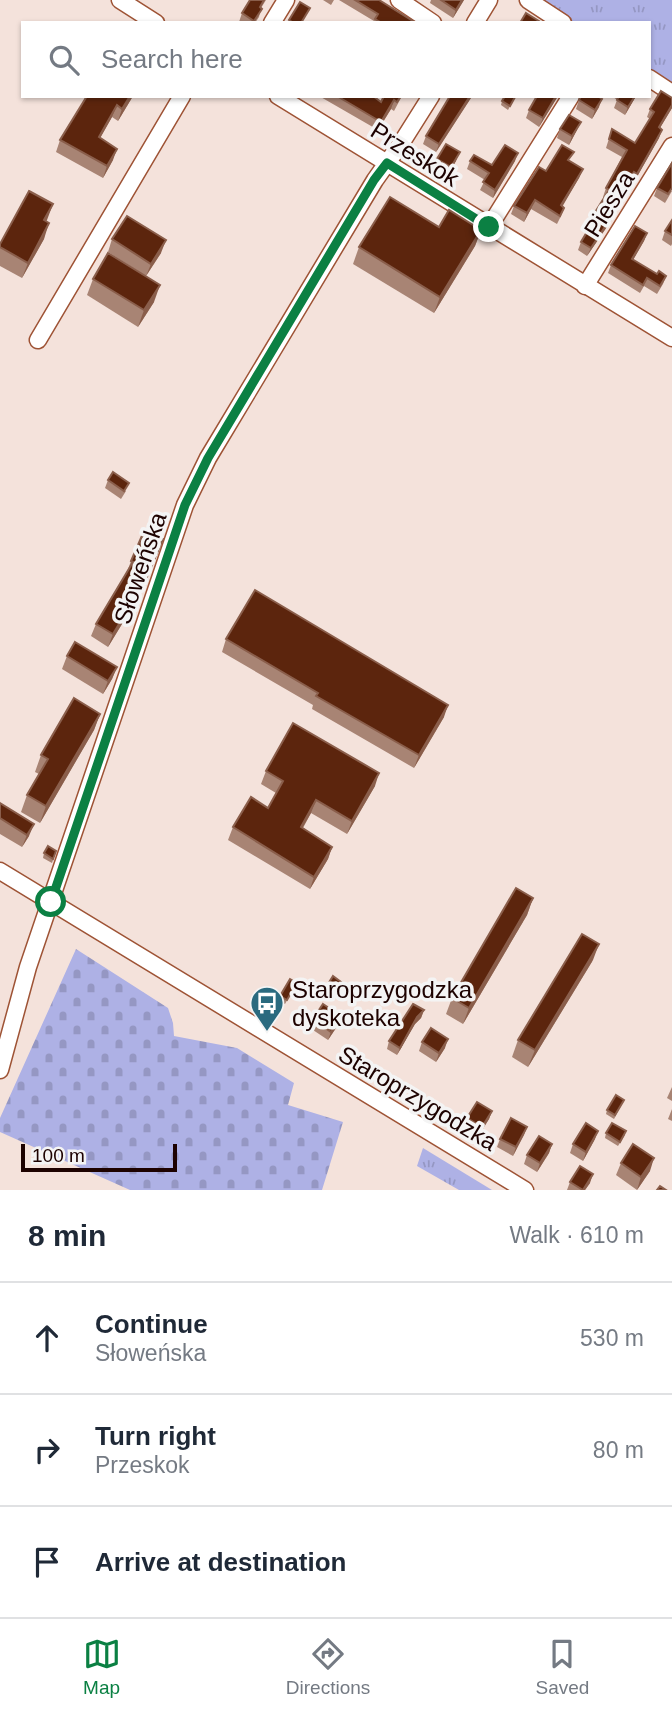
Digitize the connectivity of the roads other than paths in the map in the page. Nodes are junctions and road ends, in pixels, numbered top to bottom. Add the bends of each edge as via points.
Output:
1 (120, 0) edge
2 (286, 0) edge
3 (399, 0) edge
4 (489, 0) edge
5 (527, 0) edge
6 (153, 21) edge
7 (273, 21) edge
8 (430, 21) edge
9 (476, 21) edge
10 (560, 21) edge
11 (651, 80) edge
12 (672, 93) edge
13 (181, 98) edge
14 (281, 98) edge
15 (429, 98) edge
16 (570, 98) edge
17 (672, 146) edge
18 (387, 163) junction
19 (489, 227) junction
20 (585, 286) junction
21 (672, 338) edge
22 (38, 340) dead end
23 (0, 872) edge
24 (51, 902) junction
25 (0, 1070) edge
26 (525, 1190) edge

1 - 6 street
2 - 7 street
3 - 8 street
4 - 9 street
5 - 10 street
11 - 12 street
13 - 22 street
14 - 18 street, Przeskok
15 - 18 street, Słoweńska
16 - 19 street
17 - 20 street, Piesza
18 - 19 street, Przeskok
18 - 24 street, Słoweńska via 208,458 185,505
19 - 20 street, Przeskok
20 - 21 street, Przeskok
23 - 24 street, Staroprzygodzka
24 - 25 street, Słoweńska
24 - 26 street, Staroprzygodzka

